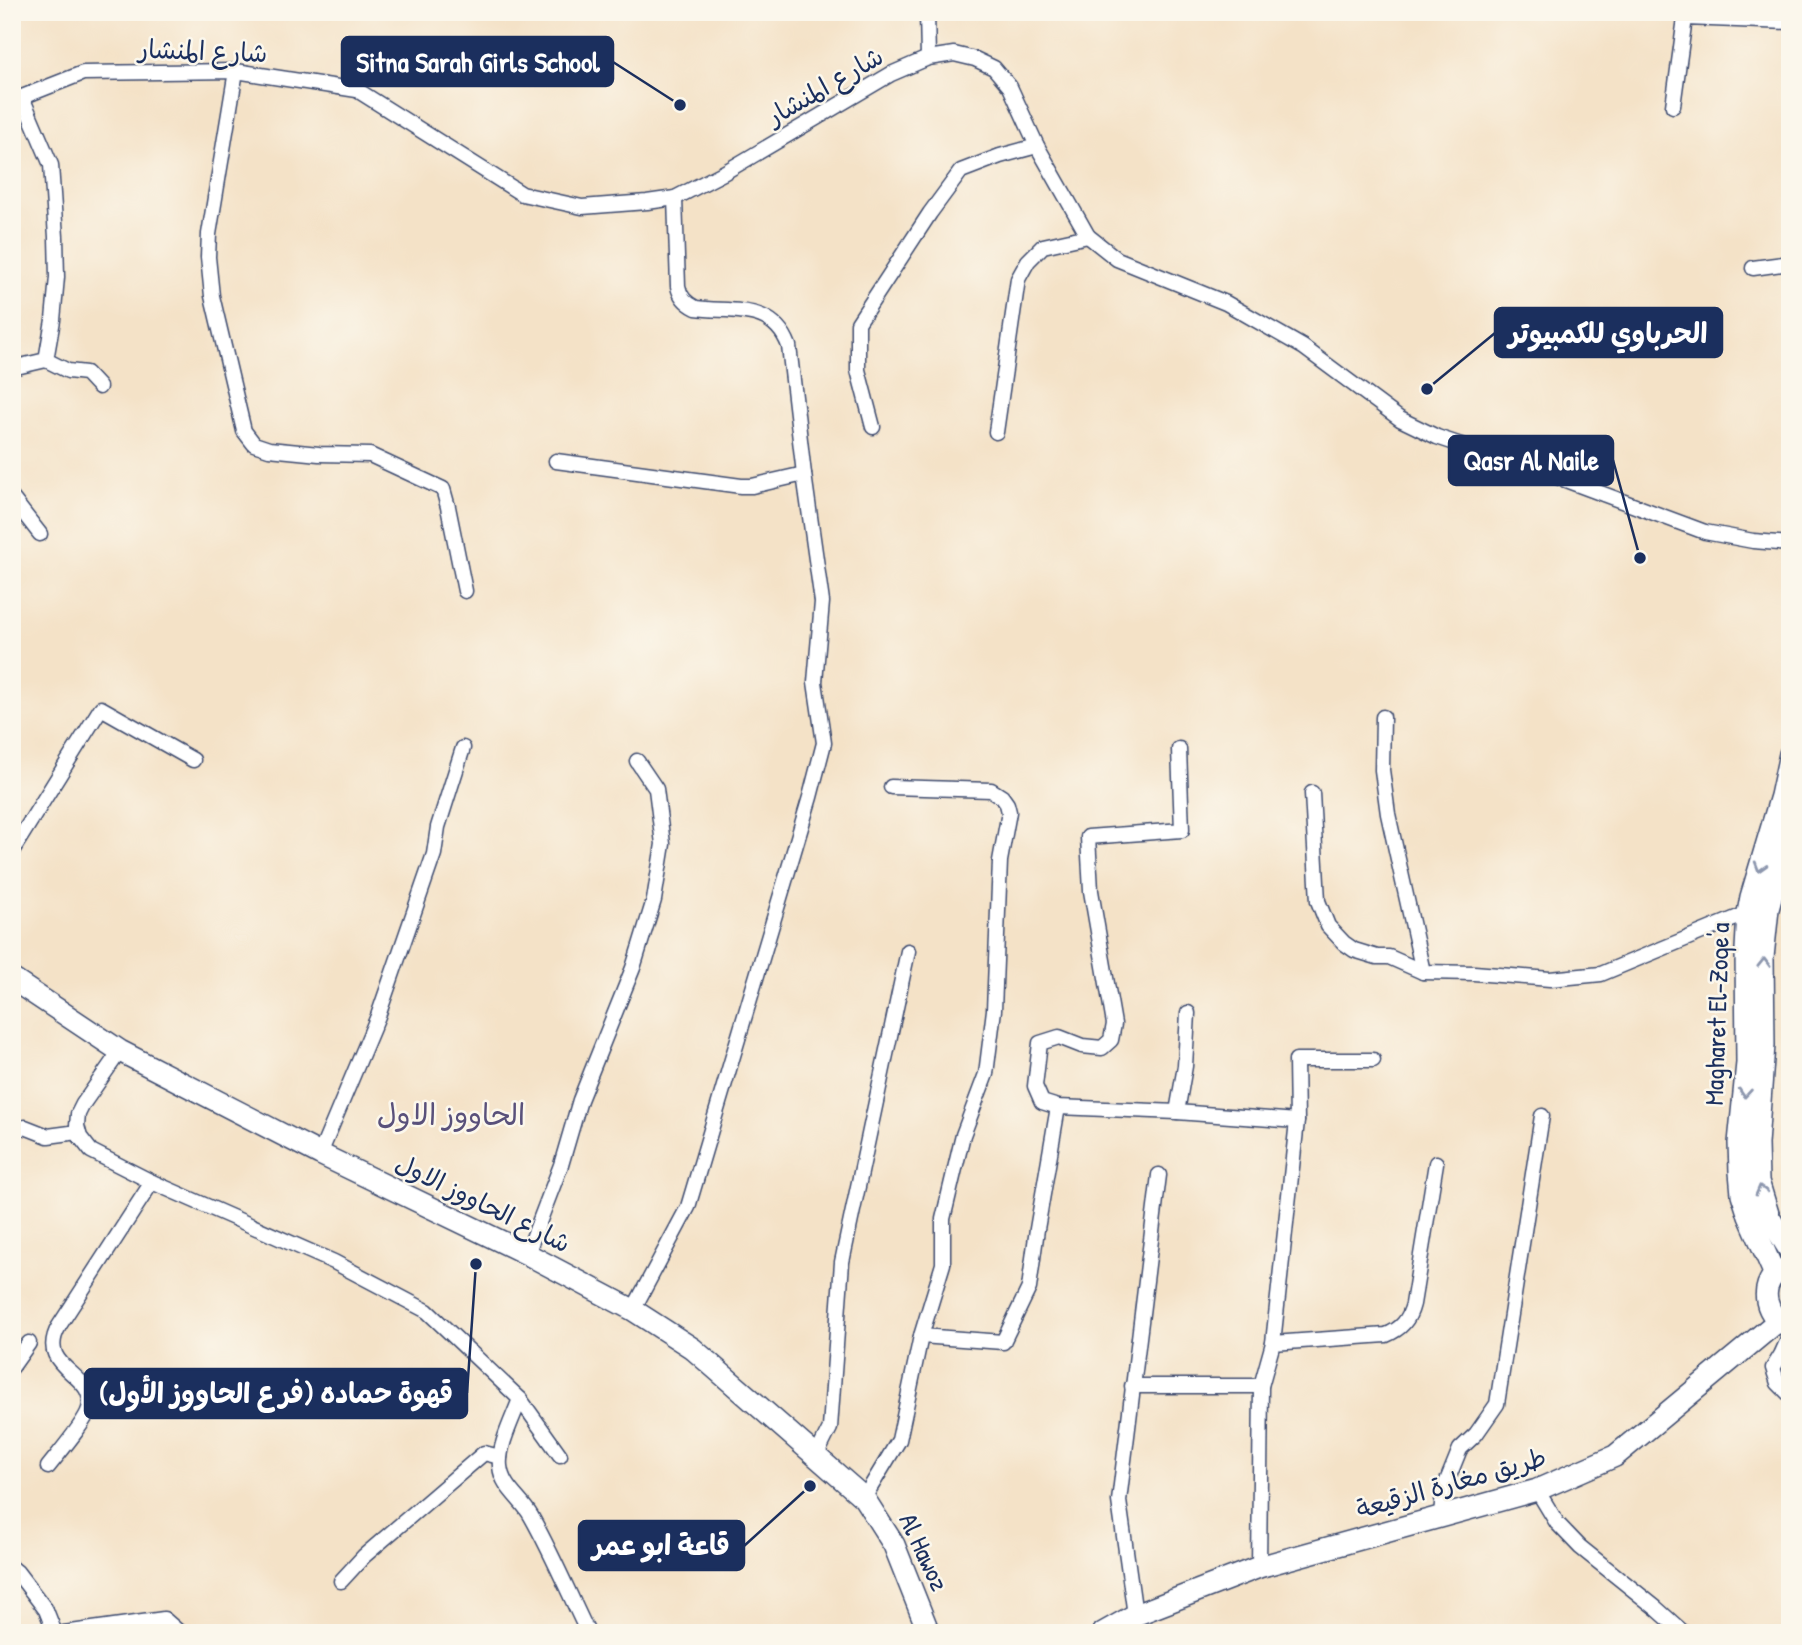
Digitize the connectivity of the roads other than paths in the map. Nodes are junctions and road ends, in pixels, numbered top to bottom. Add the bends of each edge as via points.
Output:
1 (927, 12) edge
2 (1790, 22) edge
3 (928, 58) junction
4 (236, 71) junction
5 (17, 100) edge
6 (1673, 106) dead end
7 (1037, 146) junction
8 (676, 198) junction
9 (1088, 236) junction
10 (1790, 263) edge
11 (1753, 268) dead end
12 (46, 360) junction
13 (12, 368) edge
14 (99, 387) dead end
15 (873, 427) dead end
16 (996, 432) dead end
17 (556, 461) dead end
18 (804, 474) junction
19 (12, 498) edge
20 (40, 534) dead end
21 (1790, 544) edge
22 (466, 591) dead end
23 (1383, 716) dead end
24 (463, 748) dead end
25 (1179, 749) dead end
26 (1790, 754) edge
27 (193, 760) dead end
28 (638, 761) dead end
29 (891, 787) dead end
30 (1312, 793) dead end
31 (1790, 828) edge
32 (12, 851) edge
33 (1748, 913) junction
34 (908, 950) dead end
35 (1423, 972) junction
36 (12, 979) edge
37 (1188, 1013) dead end
38 (120, 1051) junction
39 (1373, 1060) dead end
40 (1058, 1107) junction
41 (1177, 1112) junction
42 (1542, 1116) dead end
43 (1297, 1121) junction
44 (12, 1131) edge
45 (78, 1132) junction
46 (320, 1154) junction
47 (1436, 1163) dead end
48 (1159, 1175) dead end
49 (152, 1182) junction
50 (1790, 1251) edge
51 (527, 1254) junction
52 (1782, 1271) edge
53 (633, 1310) junction
54 (1786, 1327) edge
55 (921, 1336) junction
56 (29, 1343) dead end
57 (1273, 1343) junction
58 (12, 1367) edge
59 (1132, 1386) junction
60 (1261, 1386) junction
61 (1790, 1395) edge
62 (520, 1399) junction
63 (560, 1455) dead end
64 (816, 1456) junction
65 (500, 1457) junction
66 (48, 1467) dead end
67 (1537, 1490) junction
68 (864, 1498) junction
69 (1441, 1516) junction
70 (1259, 1567) junction
71 (12, 1568) edge
72 (341, 1581) dead end
73 (1135, 1615) junction
74 (55, 1633) edge
75 (64, 1633) edge
76 (180, 1633) edge
77 (588, 1633) edge
78 (929, 1633) edge
79 (1103, 1633) edge
80 (1684, 1633) edge

1 - 3 street
2 - 6 street via 1685,18
3 - 7 street, شارع المنشار via 954,54 994,68 1010,87
3 - 8 street, شارع المنشار via 891,74
4 - 5 street, شارع المنشار via 83,74
4 - 8 street, شارع المنشار via 357,90 522,194 582,207
4 - 22 street via 208,257 212,296 244,431 264,448 370,455 443,489
5 - 12 street via 51,165 57,277
7 - 9 street, شارع المنشار
7 - 15 street via 961,171 858,323 858,370
8 - 18 street via 678,284 685,301 696,308 764,316 786,336
9 - 16 street via 1043,246 1018,279
9 - 21 street, شارع المنشار via 1116,259 1226,303 1303,347 1400,419 1437,438 1705,532
10 - 11 street
12 - 13 street
12 - 14 street via 68,371 86,373
17 - 18 street via 741,486
18 - 53 street via 822,602 815,682 823,728 822,754 688,1206
19 - 20 street
23 - 35 street via 1382,770 1388,814
24 - 46 street via 434,854 378,1016
25 - 40 street via 1182,830 1088,837 1091,891 1114,1024 1111,1040 1102,1048 1059,1037 1040,1043 1035,1086 1042,1102
26 -> 33 street, Magharet El-Zoqe'a
27 - 32 street via 101,708
28 - 51 street via 656,789 663,845 654,900
29 - 55 street via 987,789 1002,797 1009,812 1000,861 994,1010 986,1074 963,1135 943,1219 943,1264
30 - 35 street via 1318,901 1328,926 1354,950 1389,957
50 -> 31 street, Magharet El-Zoqe'a via 1769,1217 1758,1181 1757,1144 1768,909
33 - 35 street via 1601,974 1550,979
33 -> 52 street, Magharet El-Zoqe'a via 1747,1063 1739,1143 1742,1194 1749,1216
34 - 64 street via 842,1262 830,1428
36 - 38 street, شارع الحاووز الاول
37 - 41 street
38 - 45 street via 80,1109
38 - 46 street, شارع الحاووز الاول
39 - 43 street via 1296,1059
40 - 41 street
40 - 55 street via 1029,1288 1003,1342
41 - 43 street
42 - 69 street via 1497,1404 1460,1449 1443,1491
43 - 57 street
44 - 45 street via 25,1127 48,1136
45 - 49 street via 91,1151
46 - 51 street, شارع الحاووز الاول
47 - 57 street via 1413,1304 1406,1321 1386,1335
48 - 59 street
49 - 62 street via 334,1262 427,1311
49 - 66 street via 56,1329 56,1357 85,1387 90,1405
51 - 53 street, شارع الحاووز الاول
52 - 54 street via 1767,1288 1766,1299 1774,1318
53 - 64 street, شارع الحاووز الاول via 692,1348
54 - 61 street via 1781,1355 1773,1368 1778,1383
54 - 67 street, طريق مغارة الزقيعة via 1615,1457
55 - 68 street via 899,1440
56 - 58 street
57 - 60 street
59 - 60 street
59 - 73 street via 1119,1500
60 - 70 street
62 - 63 street
62 - 65 street
64 - 68 street, شارع الحاووز الاول
65 - 72 street via 484,1453
65 - 77 street via 506,1485 530,1513
67 - 69 street, طريق مغارة الزقيعة
67 - 80 street via 1557,1523 1580,1548
68 - 78 street, Al Hawoz via 894,1545
69 - 70 street, طريق مغارة الزقيعة
70 - 73 street, طريق مغارة الزقيعة
71 - 74 street via 46,1610
73 - 79 street, طريق مغارة الزقيعة
75 - 76 street via 164,1619

